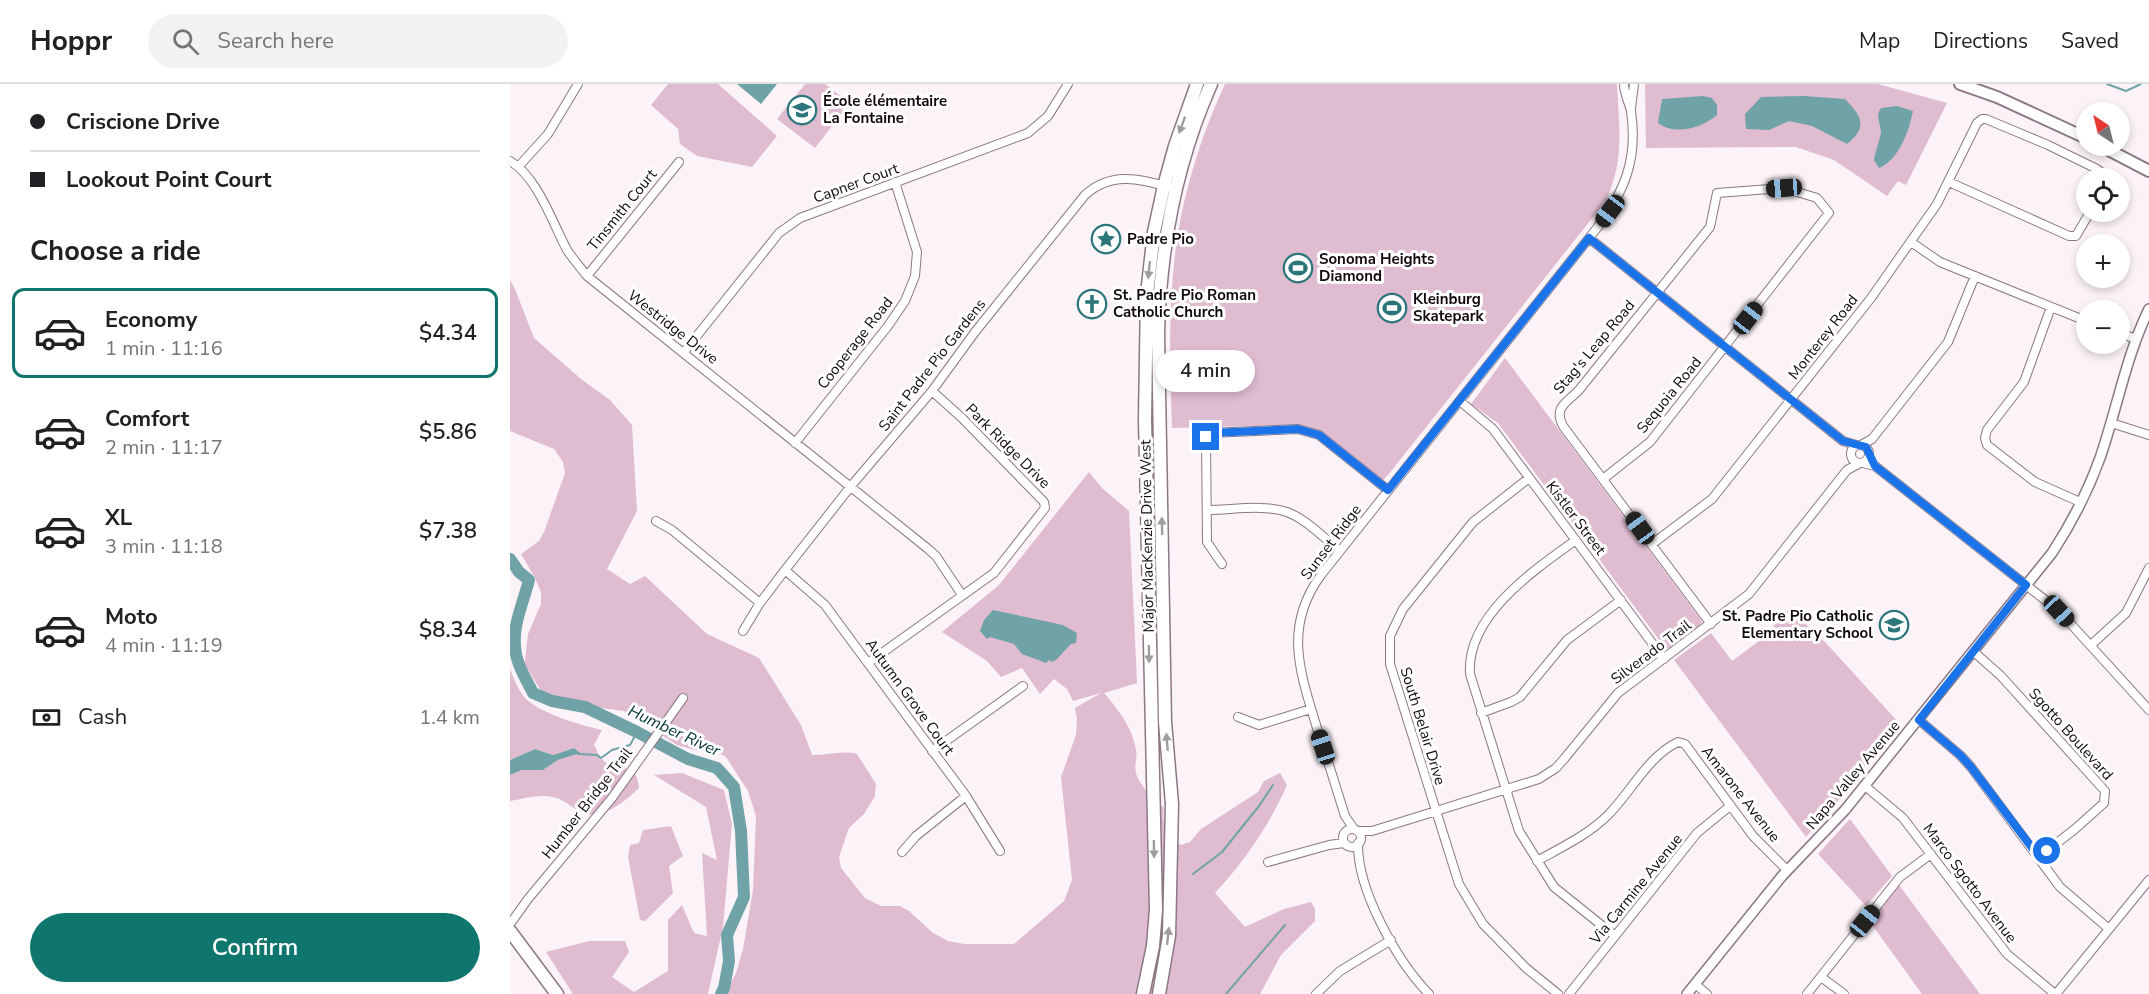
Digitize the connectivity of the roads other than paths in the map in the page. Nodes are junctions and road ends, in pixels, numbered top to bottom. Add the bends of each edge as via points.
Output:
1 (578, 84) edge
2 (1068, 84) edge
3 (1197, 84) edge
4 (1211, 84) edge
5 (1624, 84) edge
6 (1635, 84) edge
7 (1960, 84) edge
8 (1630, 110) junction
9 (2076, 133) edge
10 (2120, 156) edge
11 (510, 161) edge
12 (679, 162) dead end
13 (519, 166) junction
14 (2095, 168) edge
15 (2149, 171) edge
16 (896, 182) junction
17 (1949, 182) junction
18 (1170, 187) junction
19 (2085, 222) edge
20 (1589, 238) junction
21 (1911, 242) junction
22 (586, 276) junction
23 (1975, 276) junction
24 (1656, 292) junction
25 (2051, 307) junction
26 (2149, 309) edge
27 (2076, 317) edge
28 (2130, 337) edge
29 (2136, 339) junction
30 (1725, 347) junction
31 (684, 352) junction
32 (932, 391) junction
33 (1791, 399) junction
34 (1460, 401) junction
35 (2111, 423) junction
36 (2149, 435) edge
37 (1872, 439) junction
38 (1843, 441) junction
39 (795, 443) junction
40 (1858, 445) junction
41 (1869, 453) junction
42 (1850, 455) junction
43 (1861, 463) junction
44 (1875, 466) junction
45 (1847, 470) junction
46 (1529, 478) junction
47 (1603, 478) junction
48 (851, 486) junction
49 (1388, 490) junction
50 (2080, 502) junction
51 (1207, 510) junction
52 (656, 520) dead end
53 (1576, 540) junction
54 (1652, 544) junction
55 (1340, 551) junction
56 (1222, 564) dead end
57 (2149, 568) edge
58 (785, 570) junction
59 (2026, 585) junction
60 (962, 595) junction
61 (1621, 600) junction
62 (760, 603) junction
63 (1711, 624) junction
64 (743, 631) dead end
65 (2091, 645) junction
66 (1974, 652) junction
67 (1664, 659) junction
68 (868, 663) junction
69 (1023, 686) dead end
70 (683, 698) dead end
71 (1311, 709) junction
72 (2149, 710) edge
73 (1481, 712) junction
74 (1238, 717) dead end
75 (1919, 720) junction
76 (932, 752) junction
77 (1865, 786) junction
78 (1504, 789) junction
79 (966, 796) junction
80 (1730, 806) junction
81 (1435, 811) junction
82 (1345, 816) junction
83 (1355, 830) junction
84 (1372, 831) junction
85 (1345, 839) junction
86 (1359, 842) junction
87 (1000, 851) dead end
88 (902, 852) dead end
89 (1930, 854) junction
90 (1358, 857) junction
91 (2039, 857) junction
92 (1537, 861) junction
93 (1268, 862) dead end
94 (1787, 870) junction
95 (2149, 880) edge
96 (510, 924) edge
97 (2109, 929) junction
98 (510, 931) edge
99 (1614, 936) junction
100 (1391, 940) junction
101 (1821, 977) junction
102 (1695, 984) junction
103 (557, 994) edge
104 (1143, 994) edge
105 (1159, 994) edge
106 (1316, 994) edge
107 (1429, 994) edge
108 (1558, 994) edge
109 (1569, 994) edge
110 (1687, 994) edge
111 (1707, 994) edge
112 (1807, 994) edge
113 (1844, 994) edge
114 (2055, 994) edge

1 - 13 street via 548,134
2 - 16 street, Capner Court via 1048,116 1028,133
3 -> 18 main road, Major MacKenzie Drive West via 1175,146
4 - 18 main road, Major MacKenzie Drive West
5 - 8 street, Sunset Ridge
6 - 8 street, Sunset Ridge
7 - 9 main road
8 - 20 street, Sunset Ridge via 1633,146 1628,176 1610,211
10 - 15 main road
11 - 13 street, Westridge Drive
12 - 22 street, Tinsmith Court
13 - 22 street, Westridge Drive
14 - 17 street, Monterey Road via 1982,119 1974,127
16 - 31 street, Capner Court via 800,218 779,233
16 - 39 street, Cooperage Road via 917,252 915,276 905,301 888,326
17 - 19 street via 2069,236 2076,236
17 - 21 street, Monterey Road
18 - 32 street, Saint Padre Pio Gardens via 1126,178 1090,190
18 -> 104 main road, Major MacKenzie Drive West via 1151,251 1146,323 1156,910
105 -> 18 main road, Major MacKenzie Drive West via 1169,936 1172,804 1165,722 1158,318
20 - 24 street
20 - 34 street, Sunset Ridge
21 - 23 street via 1940,262
21 - 33 street, Monterey Road
22 - 31 street, Westridge Drive
23 - 25 street
23 - 37 street via 1948,342
24 - 30 street
24 - 30 street, Sequoia Road via 1710,227 1718,193 1784,188 1817,198 1829,213
24 - 47 street, Stag's Leap Road via 1558,413 1563,426
25 - 27 street
25 - 50 street via 2024,382 1985,438 1987,445 2035,482
26 - 29 street, Napa Valley Avenue
28 - 29 street
29 - 35 street, Napa Valley Avenue
30 - 33 street
30 - 47 street, Sequoia Road via 1650,442
31 - 39 street, Westridge Drive
32 - 48 street, Saint Padre Pio Gardens
32 - 60 street, Park Ridge Drive via 1044,502 1045,508 994,573
33 - 38 street
33 - 54 street, Monterey Road via 1712,498
34 - 46 street, Kistler Street via 1489,425
34 - 49 street, Sunset Ridge
35 - 36 street
35 - 50 street, Napa Valley Avenue
37 - 40 street
37 - 41 street
38 - 40 street
38 - 42 street
39 - 48 street, Westridge Drive
40 - 41 street via 1866,447
40 - 42 street
41 - 43 street
41 - 44 street
42 - 43 street via 1854,462
42 - 45 street, Silverado Trail
43 - 44 street
43 - 45 street, Silverado Trail
44 - 59 street
45 - 63 street, Silverado Trail via 1749,594
46 - 53 street, Kistler Street
46 - 81 street, South Belair Drive via 1473,522 1403,609 1390,636 1390,664
47 - 54 street, Stag's Leap Road
48 - 58 street, Saint Padre Pio Gardens
48 - 60 street, Westridge Drive via 932,552
49 - 51 street via 1319,435 1298,429 1210,433 1206,437
49 - 55 street, Sunset Ridge
50 - 59 street, Napa Valley Avenue via 2060,542
51 - 55 street via 1286,512
51 - 56 street via 1207,542
52 - 62 street
53 - 61 street, Kistler Street
53 - 73 street via 1517,583 1479,632 1469,666
54 - 63 street, Stag's Leap Road
55 - 71 street, Sunset Ridge via 1310,592 1298,628 1299,666
57 - 65 street via 2126,613
58 - 62 street, Saint Padre Pio Gardens
58 - 68 street, Autumn Grove Court via 825,605
59 - 65 street via 2059,611
59 - 66 street, Napa Valley Avenue
60 - 68 street, Park Ridge Drive
61 - 67 street, Kistler Street
61 - 73 street via 1567,640 1520,697
62 - 64 street, Saint Padre Pio Gardens
63 - 67 street, Silverado Trail
65 - 72 street
66 - 75 street, Napa Valley Avenue
66 - 91 street, Sgotto Boulevard via 2001,676 2105,791 2104,803
67 - 78 street, Silverado Trail via 1614,697 1556,768
68 - 76 street, Autumn Grove Court
69 - 76 street
70 - 96 street, Humber Bridge Trail via 612,798
71 - 74 street via 1259,725
71 - 82 street, Sunset Ridge
73 - 78 street
75 - 77 street, Napa Valley Avenue
75 - 91 street via 1971,767
76 - 79 street, Autumn Grove Court
77 - 89 street, Marco Sgotto Avenue via 1904,818
77 - 94 street, Napa Valley Avenue
78 - 81 street, Silverado Trail
78 - 92 street via 1519,831
79 - 87 street, Autumn Grove Court
79 - 88 street
80 - 92 street, Amarone Avenue via 1685,744 1678,742 1665,748 1597,825
80 - 94 street, Amarone Avenue
80 - 99 street, Via Carmine Avenue via 1702,828
81 - 84 street, Silverado Trail
81 - 108 street, South Belair Drive via 1459,884 1483,924
82 - 83 street, Sunset Ridge
82 - 85 street, Sunset Ridge
83 - 84 street, Silverado Trail
83 - 85 street
83 - 86 street, Sunset Ridge
84 - 86 street, Silverado Trail
85 - 86 street via 1353,846
85 - 90 street
85 - 93 street
86 - 90 street
89 - 101 street via 1900,877
89 - 114 street, Marco Sgotto Avenue via 2007,954
90 - 100 street via 1372,905
91 - 97 street via 2060,886
92 - 99 street via 1554,887
94 - 102 street, Napa Valley Avenue
95 - 97 street
97 - 114 street
98 - 103 main road
99 - 109 street, Via Carmine Avenue
100 - 106 street via 1340,971
100 - 107 street
101 - 112 street
101 - 113 street
102 - 110 street, Napa Valley Avenue
102 - 111 street

